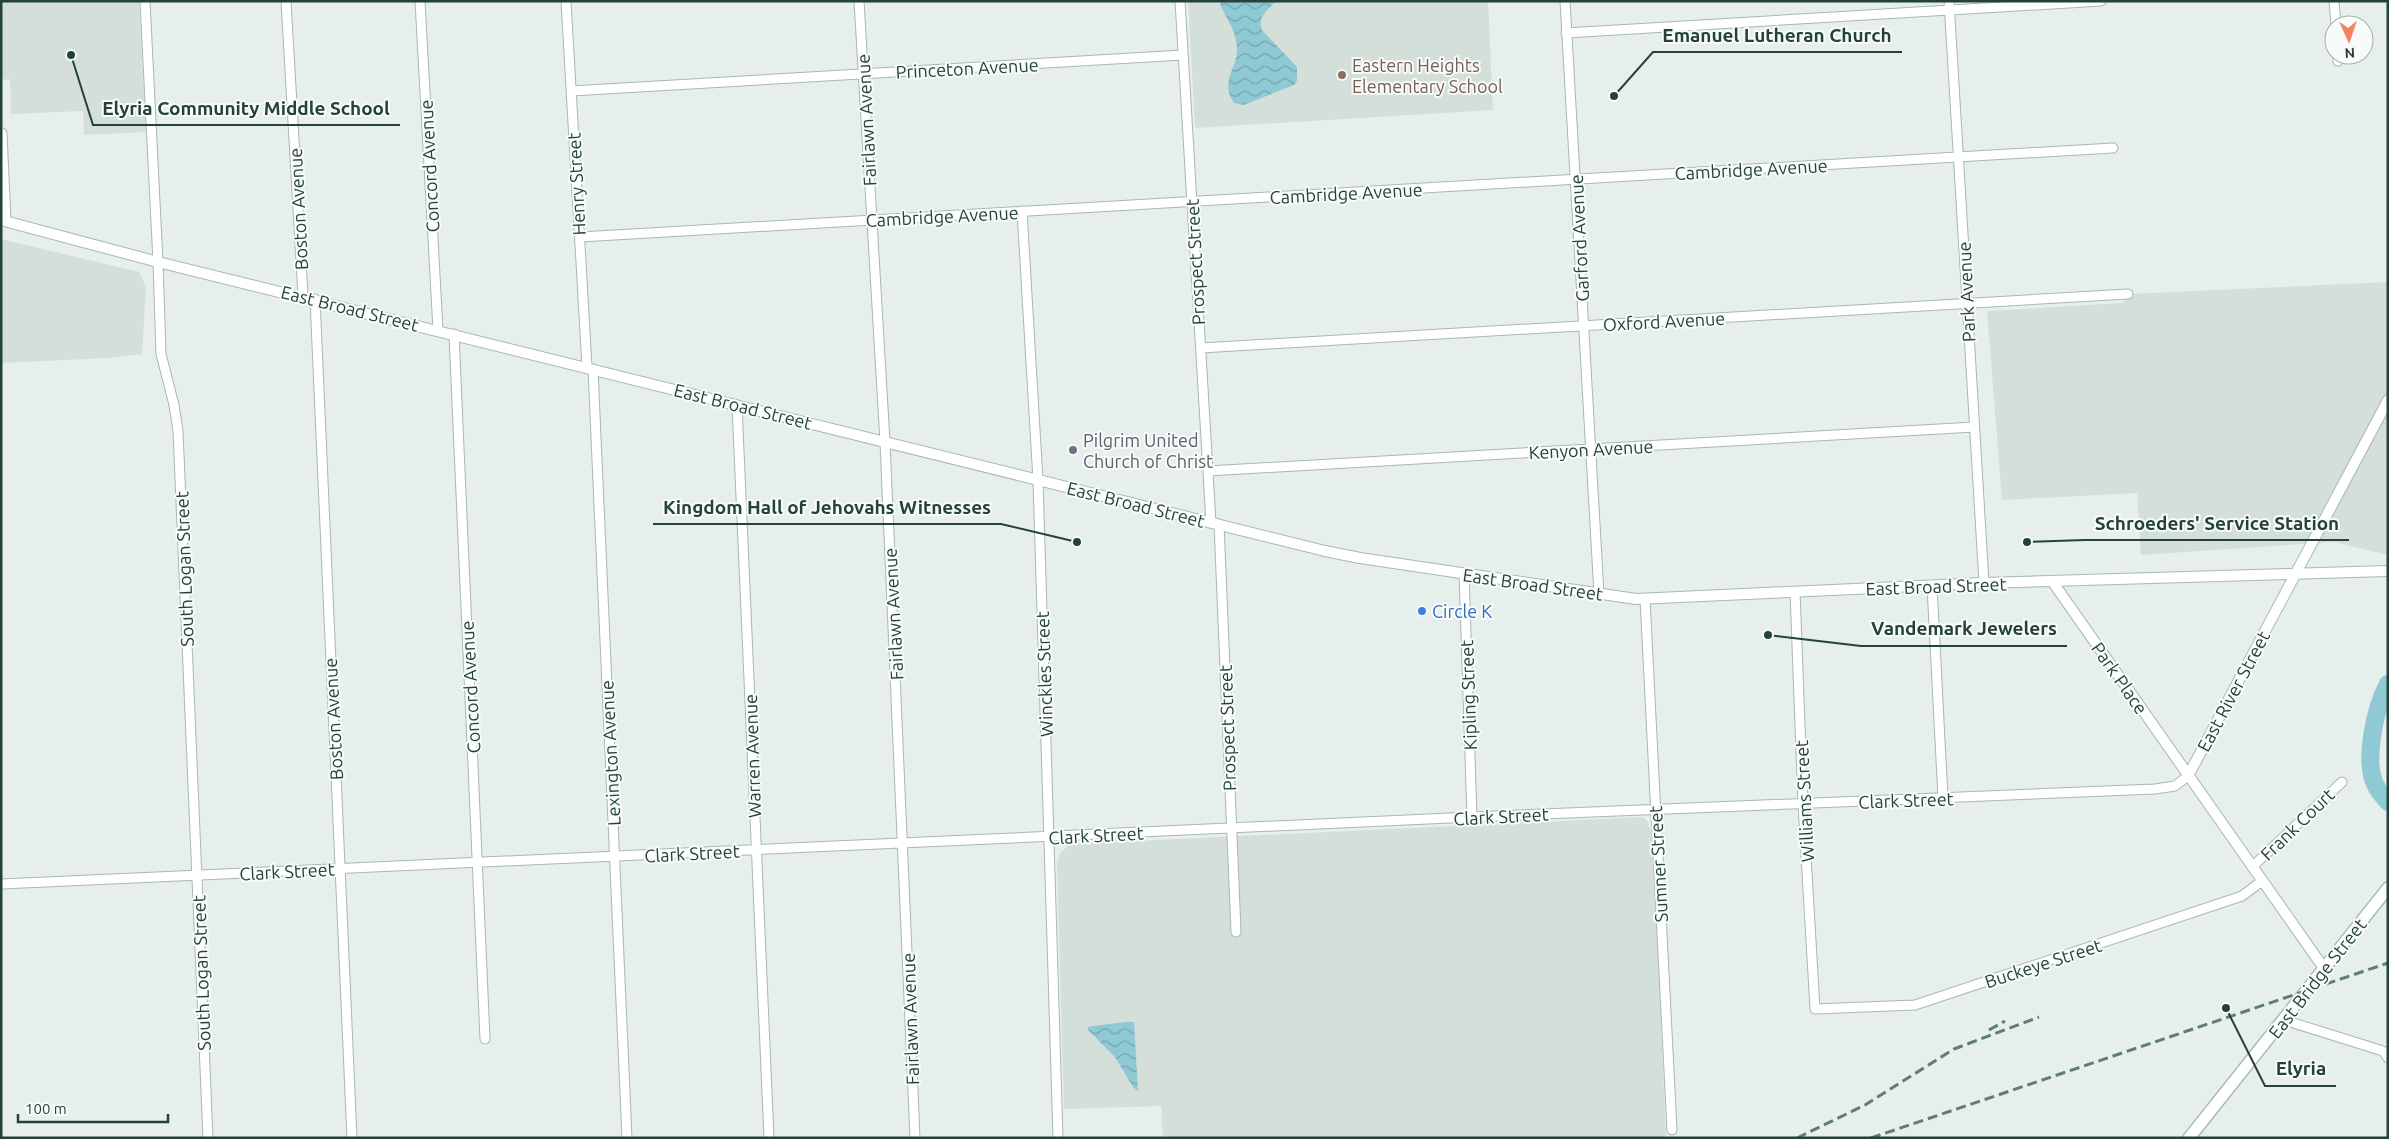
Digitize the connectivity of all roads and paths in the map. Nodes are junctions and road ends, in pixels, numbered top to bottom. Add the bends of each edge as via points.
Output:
1 (145, 1) edge
2 (286, 1) edge
3 (420, 1) edge
4 (566, 1) edge
5 (859, 1) edge
6 (1180, 1) edge
7 (1565, 1) edge
8 (2101, 1) edge
9 (2334, 1) edge
10 (1950, 6) edge
11 (2335, 15) edge
12 (1566, 33) junction
13 (1183, 55) junction
14 (864, 74) junction
15 (571, 91) junction
16 (2, 133) edge
17 (2113, 148) dead end
18 (1959, 157) junction
19 (1575, 179) junction
20 (1192, 202) junction
21 (1022, 211) junction
22 (872, 220) junction
23 (4, 221) edge
24 (580, 237) junction
25 (158, 262) junction
26 (2128, 294) dead end
27 (303, 296) junction
28 (315, 299) junction
29 (1966, 303) junction
30 (1584, 325) junction
31 (438, 330) junction
32 (454, 334) junction
33 (1200, 348) junction
34 (590, 368) junction
35 (2388, 400) edge
36 (737, 405) junction
37 (1974, 427) junction
38 (885, 442) junction
39 (1591, 449) junction
40 (1208, 471) junction
41 (1038, 480) junction
42 (1215, 524) junction
43 (2388, 571) edge
44 (1464, 573) junction
45 (2296, 573) junction
46 (2052, 581) junction
47 (1984, 583) junction
48 (1932, 586) junction
49 (1795, 592) junction
50 (1599, 594) junction
51 (1645, 599) junction
52 (2188, 776) junction
53 (2342, 782) dead end
54 (1943, 798) junction
55 (1803, 804) junction
56 (1656, 810) junction
57 (1472, 817) junction
58 (1231, 829) junction
59 (1049, 837) junction
60 (903, 844) junction
61 (756, 850) junction
62 (615, 856) junction
63 (477, 862) junction
64 (2252, 867) junction
65 (340, 869) junction
66 (197, 875) junction
67 (2262, 881) junction
68 (1, 884) edge
69 (2387, 888) edge
70 (1236, 932) dead end
71 (2323, 967) junction
72 (1815, 1009) joint
73 (2284, 1020) junction
74 (485, 1039) dead end
75 (2388, 1058) edge
76 (1672, 1130) dead end
77 (208, 1138) edge
78 (352, 1138) edge
79 (627, 1138) edge
80 (769, 1138) edge
81 (916, 1138) edge
82 (1058, 1138) edge
83 (2189, 1138) edge

1 - 25 street, South Logan Street
2 - 27 street, Boston Avenue
3 - 31 street, Concord Avenue
4 - 15 street, Henry Street
5 - 14 street, Fairlawn Avenue
6 - 13 street, Prospect Street
7 - 12 street, Garford Avenue
8 - 10 street
9 - 11 street
10 - 12 street
10 - 18 street, Park Avenue
12 - 19 street, Garford Avenue
13 - 14 street, Princeton Avenue
13 - 20 street, Prospect Street
14 - 15 street, Princeton Avenue
14 - 22 street, Fairlawn Avenue
15 - 24 street, Henry Street
16 - 23 street
17 - 18 street, Cambridge Avenue
18 - 19 street, Cambridge Avenue
18 - 29 street, Park Avenue
19 - 20 street, Cambridge Avenue
19 - 30 street, Garford Avenue
20 - 21 street, Cambridge Avenue
20 - 33 street, Prospect Street
21 - 22 street, Cambridge Avenue
21 - 41 street, Winckles Street
22 - 24 street, Cambridge Avenue
22 - 38 street, Fairlawn Avenue
23 - 25 street, East Broad Street
24 - 34 street, Henry Street
25 - 27 street, East Broad Street
25 - 66 street, South Logan Street via 161,354 178,431
26 - 29 street, Oxford Avenue
27 - 28 street, East Broad Street
28 - 31 street, East Broad Street
28 - 65 street, Boston Avenue
29 - 30 street, Oxford Avenue
29 - 37 street, Park Avenue
30 - 33 street, Oxford Avenue
30 - 39 street, Garford Avenue
31 - 32 street, East Broad Street
32 - 34 street, East Broad Street
32 - 63 street, Concord Avenue
33 - 40 street, Prospect Street
34 - 36 street, East Broad Street
34 - 62 street, Lexington Avenue
35 - 45 street, East River Street
36 - 38 street, East Broad Street
36 - 61 street, Warren Avenue
37 - 39 street, Kenyon Avenue
37 - 47 street, Park Avenue
38 - 41 street, East Broad Street
38 - 60 street, Fairlawn Avenue
39 - 40 street, Kenyon Avenue
39 - 50 street, Garford Avenue
40 - 42 street, Prospect Street
41 - 42 street, East Broad Street
41 - 59 street, Winckles Street
42 - 44 street, East Broad Street via 1360,558
42 - 58 street, Prospect Street
43 - 45 street, East Broad Street
44 - 50 street, East Broad Street
44 - 57 street, Kipling Street
45 - 46 street, East Broad Street
45 - 52 street, East River Street
46 - 47 street, East Broad Street
46 - 52 street, Park Place
47 - 48 street, East Broad Street
48 - 49 street, East Broad Street
48 - 54 street
49 - 51 street, East Broad Street
49 - 55 street, Williams Street
50 - 51 street, East Broad Street
51 - 56 street, Sumner Street
52 - 54 street, Clark Street via 2175,786 2155,789
52 - 64 street
53 - 64 street, Frank Court
54 - 55 street, Clark Street
55 - 56 street, Clark Street
55 - 72 street, Williams Street
56 - 57 street, Clark Street
56 - 76 street, Sumner Street
57 - 58 street, Clark Street
58 - 59 street, Clark Street
58 - 70 street, Prospect Street
59 - 60 street, Clark Street
59 - 82 street, Winckles Street
60 - 61 street, Clark Street
60 - 81 street, Fairlawn Avenue
61 - 62 street, Clark Street
61 - 80 street, Warren Avenue
62 - 63 street, Clark Street
62 - 79 street, Lexington Avenue
63 - 65 street, Clark Street
63 - 74 street, Concord Avenue
64 - 67 street
65 - 66 street, Clark Street
65 - 78 street, Boston Avenue
66 - 68 street, Clark Street
66 - 77 street, South Logan Street
67 - 71 street
67 - 72 street, Buckeye Street via 2242,896 1915,1005
69 - 71 main road, East Bridge Street
71 - 73 main road, East Bridge Street
73 - 75 street via 2383,1052
73 - 83 main road, East Bridge Street

